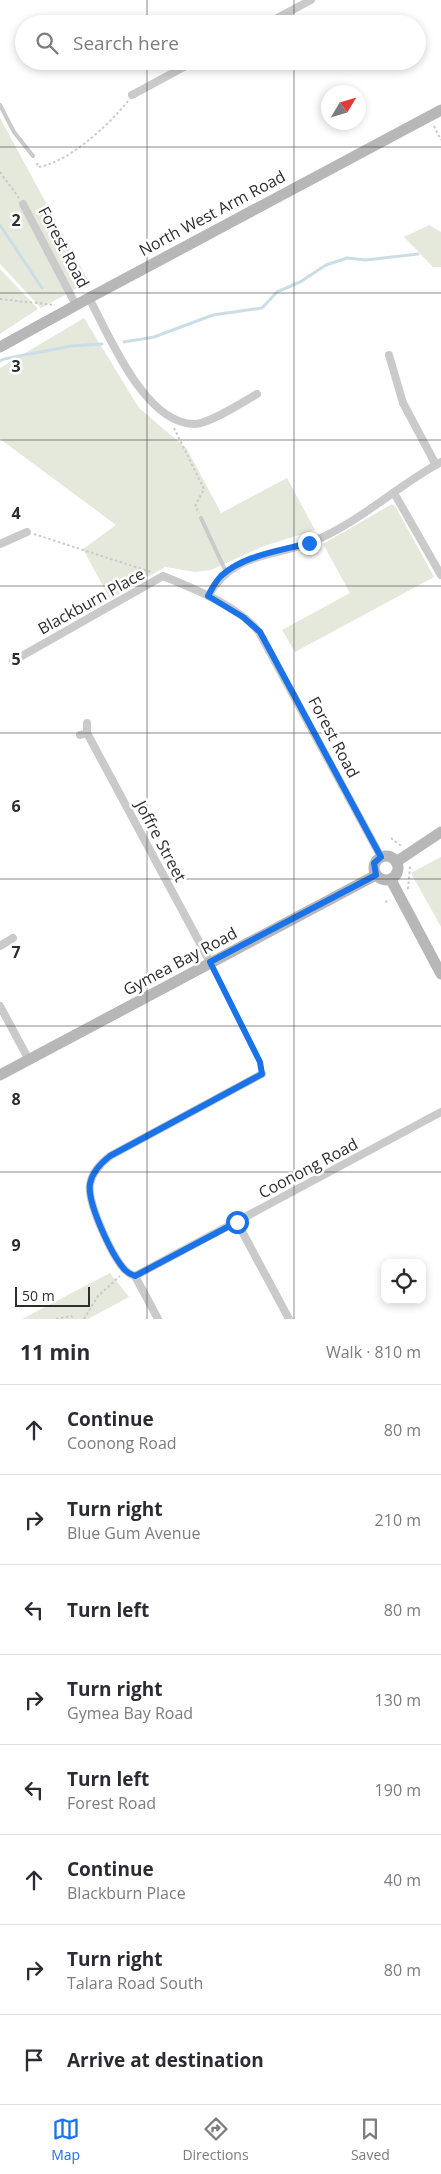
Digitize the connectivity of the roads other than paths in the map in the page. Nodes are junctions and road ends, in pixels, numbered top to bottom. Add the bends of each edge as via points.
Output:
1 (311, 0) edge
2 (283, 15) edge
3 (178, 70) edge
4 (132, 95) road end
5 (0, 105) edge
6 (441, 110) edge
7 (33, 156) road end
8 (23, 204) road end
9 (89, 298) junction
10 (76, 305) junction
11 (0, 348) edge
12 (388, 355) dead end
13 (257, 394) dead end
14 (439, 463) edge
15 (394, 492) junction
16 (201, 518) road end
17 (27, 532) road end
18 (0, 544) edge
19 (226, 572) junction
20 (441, 576) edge
21 (208, 596) junction
22 (260, 632) joint
23 (13, 661) dead end
24 (87, 723) dead end
25 (441, 832) edge
26 (381, 857) junction
27 (396, 862) junction
28 (376, 875) junction
29 (391, 880) junction
30 (13, 938) dead end
31 (0, 946) edge
32 (210, 962) junction
33 (441, 974) edge
34 (0, 1006) edge
35 (29, 1060) junction
36 (262, 1074) road end
37 (0, 1075) edge
38 (441, 1112) edge
39 (237, 1222) junction
40 (135, 1276) junction
41 (158, 1319) edge
42 (288, 1319) edge

1 - 2 street
3 - 4 street
5 - 7 lane via 14,132
6 - 9 street, North West Arm Road
8 - 10 street, Forest Road
9 - 10 street, North West Arm Road
9 - 13 street via 128,370 149,400 171,418 196,424
10 - 11 street, North West Arm Road
12 - 14 street via 403,402
14 - 15 street
15 - 19 street via 316,540 254,558
15 - 20 street
16 - 19 lane
17 - 18 street
19 - 21 street
21 - 22 street, Blackburn Place via 243,617
21 - 23 street, Blackburn Place via 163,576
22 - 26 street, Forest Road
24 - 32 street, Joffre Street via 83,734
25 - 27 street
26 - 27 street via 391,857
26 - 28 street via 374,863
27 - 29 street via 397,874
28 - 29 street via 381,880
28 - 32 street, Gymea Bay Road
29 - 33 street
30 - 31 street
32 - 35 street, Gymea Bay Road
34 - 35 street
35 - 37 street, Gymea Bay Road
36 - 40 street via 110,1156 97,1168 90,1182 96,1216 125,1270
38 - 39 street, Coonong Road
39 - 40 street, Coonong Road
39 - 42 street
40 - 41 street

